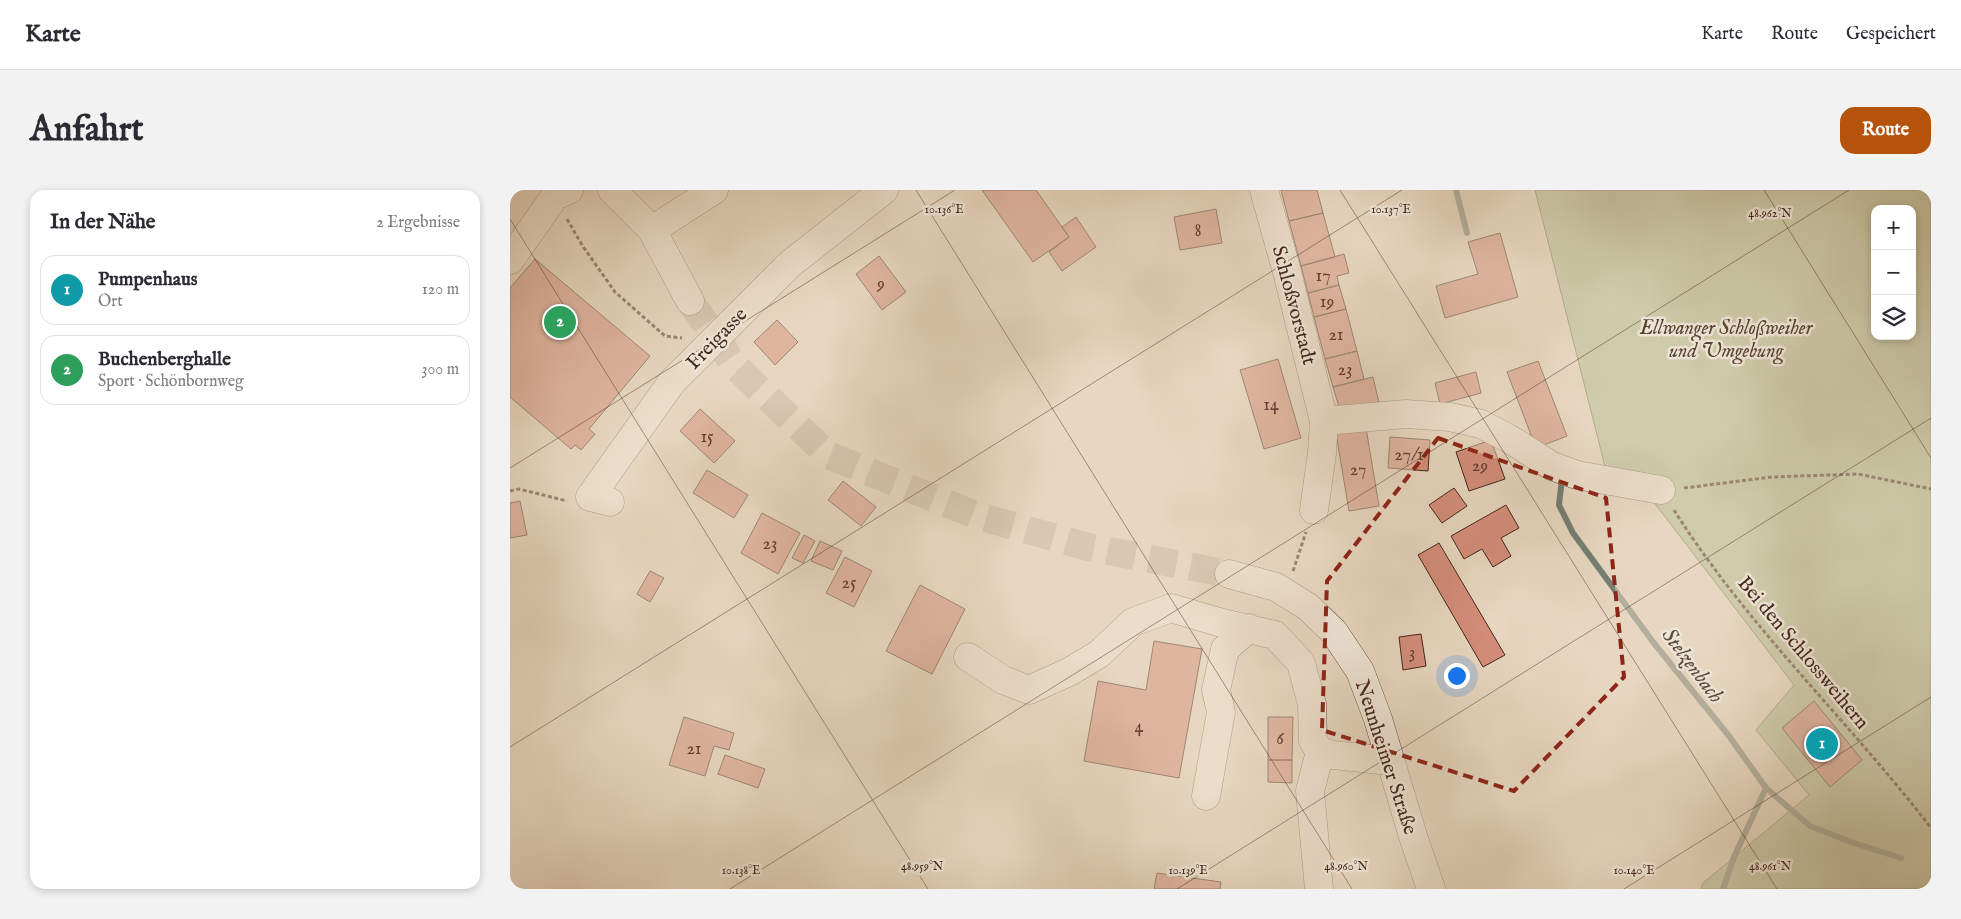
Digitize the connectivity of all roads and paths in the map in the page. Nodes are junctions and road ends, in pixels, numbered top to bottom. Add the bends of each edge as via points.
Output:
1 (612, 190) edge
2 (714, 190) edge
3 (884, 190) edge
4 (1264, 190) edge
5 (562, 193) edge
6 (652, 230) junction
7 (510, 260) edge
8 (690, 301) tunnel mouth
9 (710, 343) junction
10 (1324, 421) junction
11 (1931, 489) edge
12 (1661, 490) junction
13 (510, 491) edge
14 (600, 499) joint
15 (1314, 510) joint
16 (1229, 574) tunnel mouth
17 (1276, 587) junction
18 (1249, 628) junction
19 (968, 657) dead end
20 (1320, 752) junction
21 (1390, 761) junction
22 (1206, 796) dead end
23 (1931, 828) edge
24 (1319, 889) edge
25 (1431, 889) edge

1 - 6 street
2 - 6 street
3 - 9 street, Freigasse via 790,264
4 - 10 street, Schloßvorstadt
5 - 7 street
5 - 9 path via 582,245 615,292 665,336
6 - 8 street
9 - 14 street, Freigasse via 672,382
10 - 12 street via 1406,414 1450,417 1481,424 1552,466 1577,475
10 - 15 street, Schloßvorstadt
11 - 12 path via 1858,474 1772,477
12 - 23 path, Bei den Schlossweihern via 1691,538 1776,648 1899,786
13 - 14 path via 520,489 564,502
15 - 17 path via 1292,573
16 - 17 street, Neunheimer Straße
17 - 21 street, Neunheimer Straße via 1308,607 1334,632 1360,671
18 - 19 street via 1171,608 1133,622 1099,654 1029,690 1003,680
18 - 20 street via 1274,635 1300,663 1312,704 1313,740
18 - 22 street via 1225,649 1216,690 1221,712
20 - 21 street
20 - 24 street via 1310,791
21 - 25 street, Neunheimer Straße

